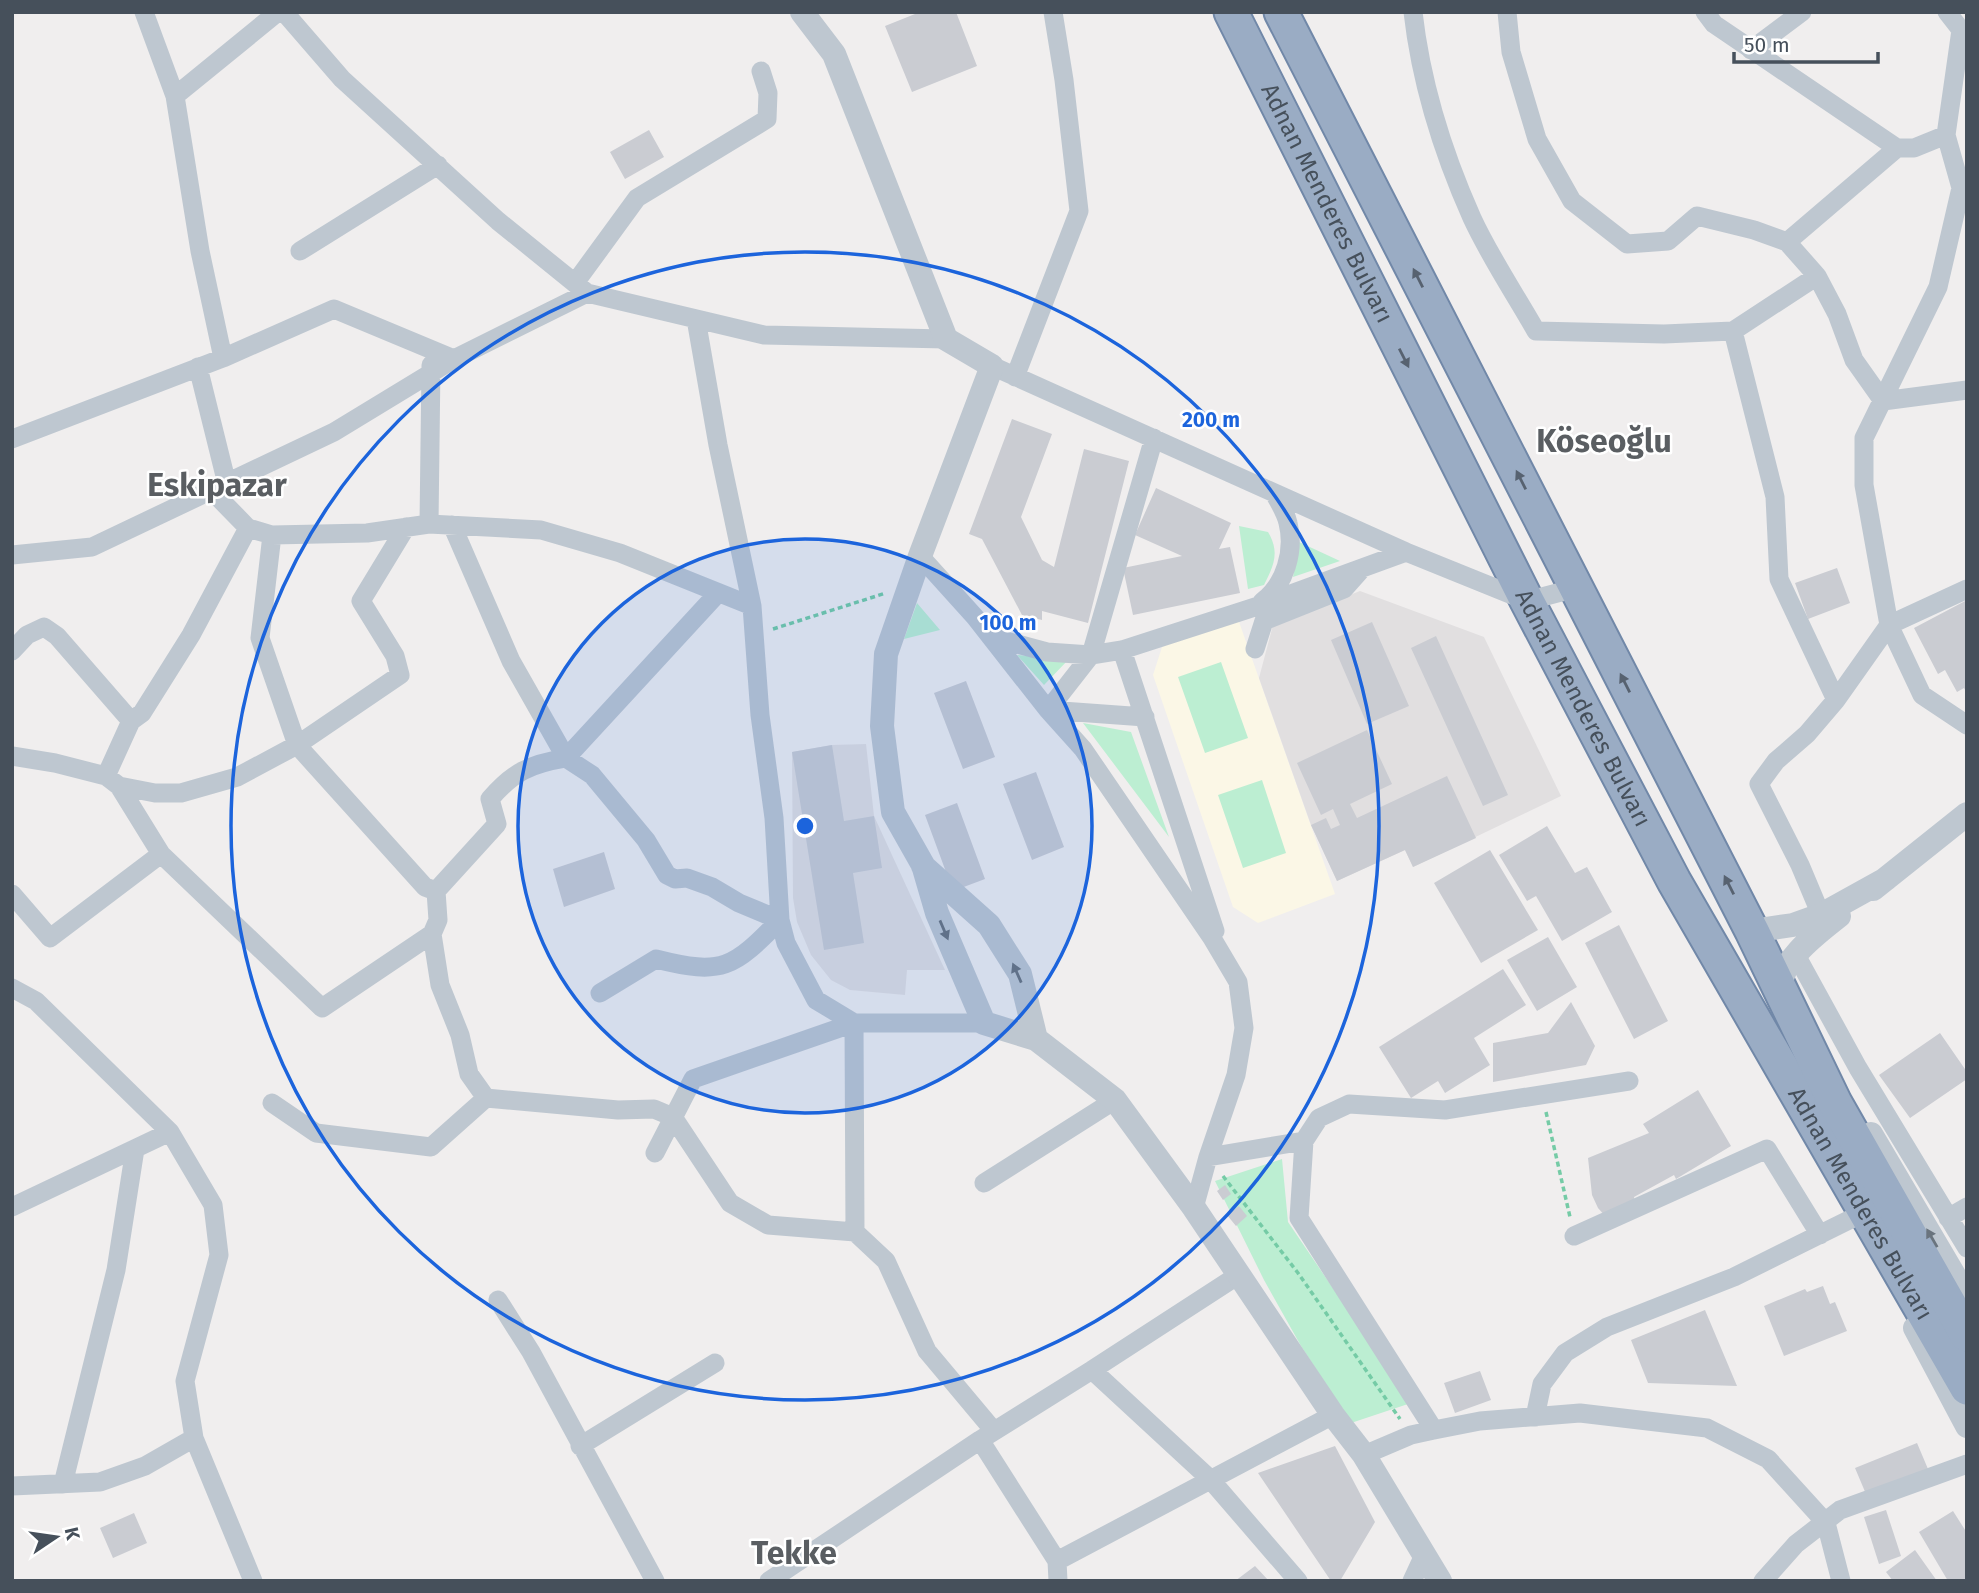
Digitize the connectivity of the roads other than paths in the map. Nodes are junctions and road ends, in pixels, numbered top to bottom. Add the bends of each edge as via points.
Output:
1 (144, 12) edge
2 (278, 12) edge
3 (284, 12) edge
4 (802, 12) edge
5 (1053, 12) edge
6 (1231, 12) edge
7 (1281, 12) edge
8 (1413, 12) edge
9 (1507, 12) edge
10 (1705, 12) edge
11 (1802, 12) edge
12 (1947, 12) edge
13 (1964, 24) edge
14 (1751, 50) junction
15 (761, 71) dead end
16 (175, 96) junction
17 (1946, 135) junction
18 (1897, 148) junction
19 (438, 165) junction
20 (1787, 242) junction
21 (300, 251) dead end
22 (1817, 276) junction
23 (581, 288) junction
24 (696, 319) junction
25 (1734, 331) junction
26 (946, 339) junction
27 (432, 350) junction
28 (223, 358) junction
29 (454, 359) junction
30 (198, 367) junction
31 (1004, 372) junction
32 (431, 373) junction
33 (1967, 390) edge
34 (1883, 401) junction
35 (12, 439) edge
36 (1154, 439) junction
37 (220, 487) junction
38 (1275, 493) junction
39 (429, 524) junction
40 (452, 525) junction
41 (406, 527) junction
42 (248, 528) junction
43 (272, 535) junction
44 (1406, 552) junction
45 (12, 555) edge
46 (920, 556) junction
47 (1363, 568) junction
48 (1576, 588) junction
49 (1967, 589) edge
50 (718, 593) junction
51 (1527, 601) junction
52 (752, 606) junction
53 (1258, 606) junction
54 (1889, 625) junction
55 (990, 637) junction
56 (1255, 649) dead end
57 (1122, 650) junction
58 (12, 651) edge
59 (1091, 655) junction
60 (1836, 700) junction
61 (1048, 710) junction
62 (1144, 717) junction
63 (131, 721) junction
64 (1967, 725) edge
65 (297, 745) junction
66 (12, 756) edge
67 (566, 758) junction
68 (113, 781) junction
69 (1967, 814) edge
70 (161, 854) junction
71 (923, 866) junction
72 (1886, 879) junction
73 (1674, 881) junction
74 (436, 891) junction
75 (12, 894) edge
76 (1821, 915) junction
77 (780, 920) junction
78 (1752, 931) junction
79 (432, 934) junction
80 (1222, 955) junction
81 (1796, 955) junction
82 (1780, 984) junction
83 (12, 988) edge
84 (600, 993) dead end
85 (854, 1023) junction
86 (984, 1023) junction
87 (1036, 1039) junction
88 (1629, 1081) dead end
89 (486, 1098) junction
90 (1115, 1100) junction
91 (272, 1103) dead end
92 (673, 1117) junction
93 (170, 1132) junction
94 (1304, 1140) junction
95 (135, 1149) junction
96 (655, 1153) dead end
97 (1208, 1157) junction
98 (984, 1183) dead end
99 (12, 1207) edge
100 (1967, 1207) edge
101 (1194, 1208) junction
102 (1855, 1217) junction
103 (1948, 1218) junction
104 (855, 1232) junction
105 (1819, 1234) junction
106 (1574, 1236) road end
107 (1967, 1248) edge
108 (1240, 1274) junction
109 (1967, 1297) edge
110 (498, 1300) dead end
111 (1967, 1335) edge
112 (715, 1363) dead end
113 (1092, 1370) junction
114 (1967, 1388) edge
115 (1333, 1415) junction
116 (1535, 1416) junction
117 (1967, 1426) edge
118 (1434, 1430) junction
119 (987, 1435) junction
120 (194, 1437) junction
121 (580, 1446) junction
122 (1364, 1455) junction
123 (1967, 1464) edge
124 (1210, 1479) junction
125 (63, 1484) junction
126 (12, 1486) edge
127 (1826, 1523) junction
128 (1424, 1555) junction
129 (1057, 1571) edge
130 (253, 1581) edge
131 (655, 1581) edge
132 (769, 1581) edge
133 (1297, 1581) edge
134 (1412, 1581) edge
135 (1440, 1581) edge
136 (1763, 1581) edge
137 (1841, 1581) edge

1 - 16 street
2 - 16 street
3 - 19 street via 342,79
4 - 26 street via 834,54
5 - 31 street via 1079,211
6 -> 51 highway, Adnan Menderes Bulvarı
48 -> 7 highway, Adnan Menderes Bulvarı
8 - 25 street via 1441,140 1473,220 1536,331
9 - 20 street via 1511,52 1537,139 1572,201 1627,244 1668,242 1697,216
10 - 14 street via 1714,24
11 - 14 street
12 - 13 street
13 - 17 street
14 - 18 street
15 - 23 street via 768,93 767,119 637,198
16 - 28 street
17 - 18 street via 1914,148
17 - 34 street via 1961,188 1938,287
18 - 20 street
19 - 21 street
19 - 23 street
20 - 22 street
22 - 25 street
22 - 34 street via 1854,360
23 - 24 street
23 - 29 street
24 - 26 street via 764,335
24 - 52 street
25 - 60 street via 1775,498 1779,579
26 - 31 street
27 - 28 street via 334,309
27 - 29 street
27 - 32 street
28 - 30 street
29 - 32 street
30 - 35 street
30 - 37 street
31 - 36 street
31 - 46 street
32 - 37 street via 334,432
32 - 39 street
33 - 34 street
34 - 54 street via 1864,438 1864,485
36 - 38 street
36 - 59 street
37 - 42 street
37 - 45 street via 92,547
38 - 44 street
38 - 53 street via 1289,522 1290,546 1284,575 1272,595
39 - 40 street
39 - 41 street
40 - 50 street via 541,530 621,553
40 - 67 street via 511,661
41 - 43 street via 367,533
41 - 65 street via 361,601 395,656 400,675
42 - 43 street
42 - 63 street via 191,635 142,713
43 - 65 street via 260,638
44 - 47 street
44 - 51 street
46 - 55 street
46 - 71 street via 886,654 882,726 893,813
47 - 53 street
47 - 56 street via 1344,589 1265,621
48 - 51 street
78 -> 48 highway, Adnan Menderes Bulvarı
49 - 54 street
50 - 52 street
50 - 67 street
51 - 73 highway, Adnan Menderes Bulvarı
52 - 77 street
53 - 57 street
54 - 60 street
54 - 64 street via 1922,695
55 - 59 street via 1047,652
55 - 61 street
57 - 59 street
57 - 62 street
58 - 63 street via 27,635 44,627
59 - 61 street
60 - 76 street via 1759,784
61 - 62 street
61 - 80 street via 1083,749
62 - 80 street
63 - 68 street
65 - 68 street via 237,778 181,793 155,793
65 - 74 street via 425,887
66 - 68 street via 55,763
67 - 74 street via 516,772 500,787 490,799 497,824
67 - 77 street via 592,775 646,840 667,875 712,887
68 - 70 street
69 - 72 street
70 - 75 street via 50,938
70 - 79 street via 322,1008
71 -> 86 street via 937,914
87 -> 71 street via 1020,974 989,925
72 - 76 street
72 - 81 street
73 - 102 street
73 - 114 highway, Adnan Menderes Bulvarı
74 - 79 street via 438,919
76 - 78 street via 1793,926
77 - 84 street via 736,961 710,969 656,959
77 - 85 street via 786,943 816,1000
78 - 82 highway, Adnan Menderes Bulvarı
79 - 89 street via 440,985 470,1074
80 - 97 street via 1238,982 1244,1028 1236,1076
81 - 82 street
81 - 103 street
109 -> 82 street
82 - 111 highway, Adnan Menderes Bulvarı via 1835,1103
83 - 93 street via 36,1001
85 - 86 street
85 - 92 street via 694,1079
85 - 104 street
86 - 87 street
87 - 90 street
88 - 94 street via 1446,1110 1349,1104 1319,1118
89 - 91 street via 431,1147 316,1133
89 - 92 street via 654,1109
90 - 98 street
90 - 101 street
92 - 96 street
92 - 104 street via 730,1203 768,1225
93 - 95 street
93 - 120 street via 214,1205 219,1255 185,1381
94 - 97 street
94 - 118 street via 1299,1218
95 - 99 street
95 - 125 street via 116,1270
97 - 101 street
100 - 103 street
101 - 108 street
102 - 105 street
102 - 117 street
103 - 107 street
104 - 119 street via 886,1261 927,1351
105 - 106 street via 1767,1149
105 - 116 street via 1734,1277 1608,1326 1564,1353 1542,1384
108 - 113 street
108 - 115 street
110 - 121 street
112 - 121 street
113 - 119 street
113 - 124 street
115 - 122 street
115 - 124 street
116 - 118 street
116 - 127 street via 1580,1413 1707,1428 1768,1459
118 - 122 street
119 - 129 street
119 - 132 street
120 - 125 street via 134,1470 100,1482
120 - 130 street
121 - 131 street
122 - 128 street
123 - 127 street via 1840,1510
124 - 129 street
124 - 133 street
125 - 126 street
127 - 136 street via 1796,1544
127 - 137 street
128 - 134 street
128 - 135 street

